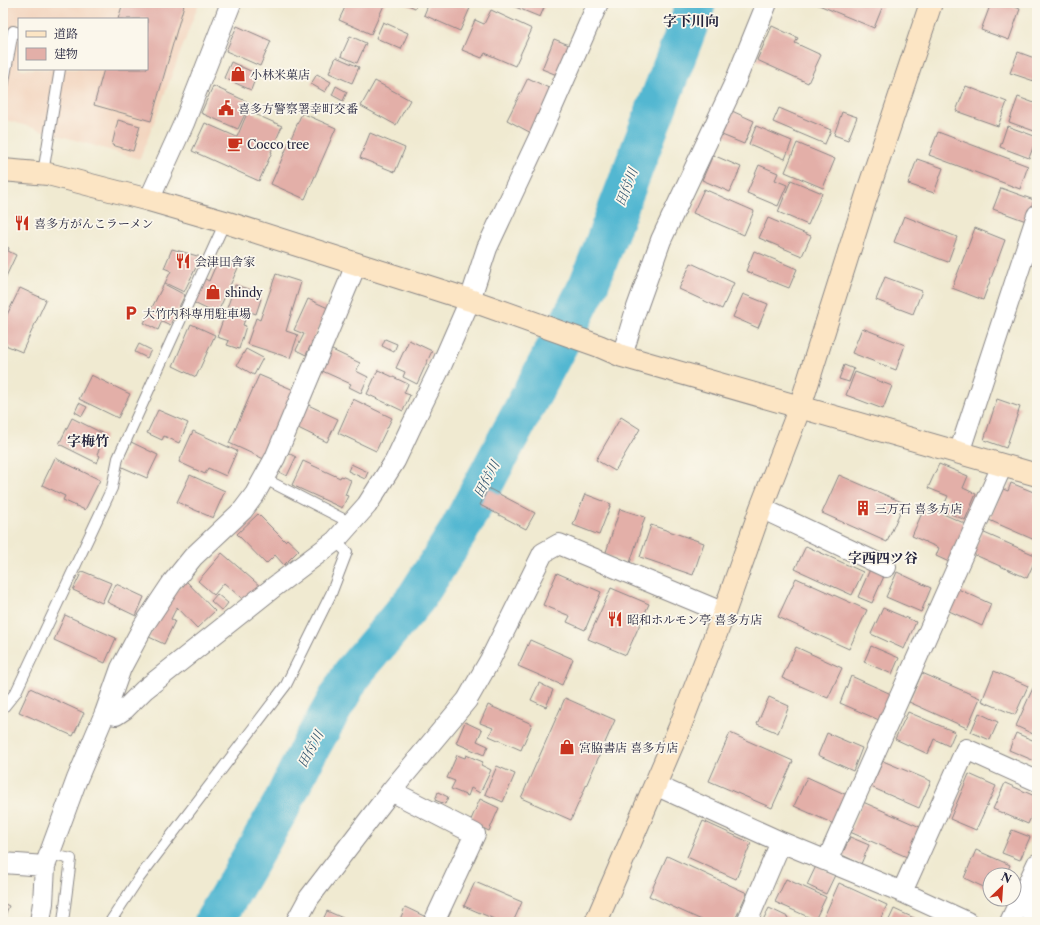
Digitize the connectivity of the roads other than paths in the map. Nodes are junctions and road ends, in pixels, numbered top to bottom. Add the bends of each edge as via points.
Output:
1 (231, 3) edge
2 (598, 3) edge
3 (767, 3) edge
4 (931, 3) edge
5 (18, 33) edge
6 (60, 70) edge
7 (3, 88) edge
8 (3, 170) edge
9 (43, 174) junction
10 (149, 200) junction
11 (1037, 215) edge
12 (225, 222) junction
13 (356, 265) junction
14 (470, 300) junction
15 (622, 356) junction
16 (800, 407) junction
17 (959, 453) junction
18 (1002, 466) junction
19 (1037, 475) edge
20 (263, 478) junction
21 (761, 508) junction
22 (350, 523) junction
23 (335, 541) junction
24 (886, 566) dead end
25 (724, 613) junction
26 (3, 708) edge
27 (105, 713) junction
28 (1037, 781) edge
29 (655, 785) junction
30 (391, 791) junction
31 (781, 842) junction
32 (47, 860) junction
33 (827, 861) junction
34 (3, 863) edge
35 (1037, 864) edge
36 (902, 892) junction
37 (1014, 914) edge
38 (1037, 914) edge
39 (40, 922) edge
40 (63, 922) edge
41 (110, 922) edge
42 (296, 922) edge
43 (434, 922) edge
44 (596, 922) edge
45 (747, 922) edge
46 (967, 922) edge

1 - 10 street via 184,124
2 - 14 street via 487,248
3 - 15 street via 735,82 661,240
4 - 16 street
5 - 7 lane via 13,31
6 - 9 lane
8 - 9 street
9 - 10 street
10 - 12 street
11 - 17 street
12 - 13 street
12 - 26 lane via 118,458 112,488 16,692
13 - 14 street
13 - 20 street via 275,458
14 - 15 street
14 - 22 street via 395,461 367,505
15 - 16 street
16 - 17 street
16 - 21 street
17 - 18 street
18 - 19 street
18 - 33 street
20 - 22 lane
20 - 27 street via 243,510 193,557 172,583 144,625 121,668
21 - 24 street
21 - 25 street
22 - 23 street
23 - 27 street via 144,690 125,709 116,715
23 - 41 lane via 347,552 332,594 286,685 139,878
25 - 29 street
25 - 30 street via 559,544 543,553 490,660 467,700
27 - 32 street via 77,778
28 - 36 street via 966,749
29 - 31 street
29 - 44 street
30 - 42 street via 309,898
30 - 43 street via 475,834
31 - 33 street
31 - 45 street
32 - 34 street
32 - 39 street
32 - 40 lane via 71,859
33 - 36 street
35 - 37 street
36 - 46 street
37 - 38 street

